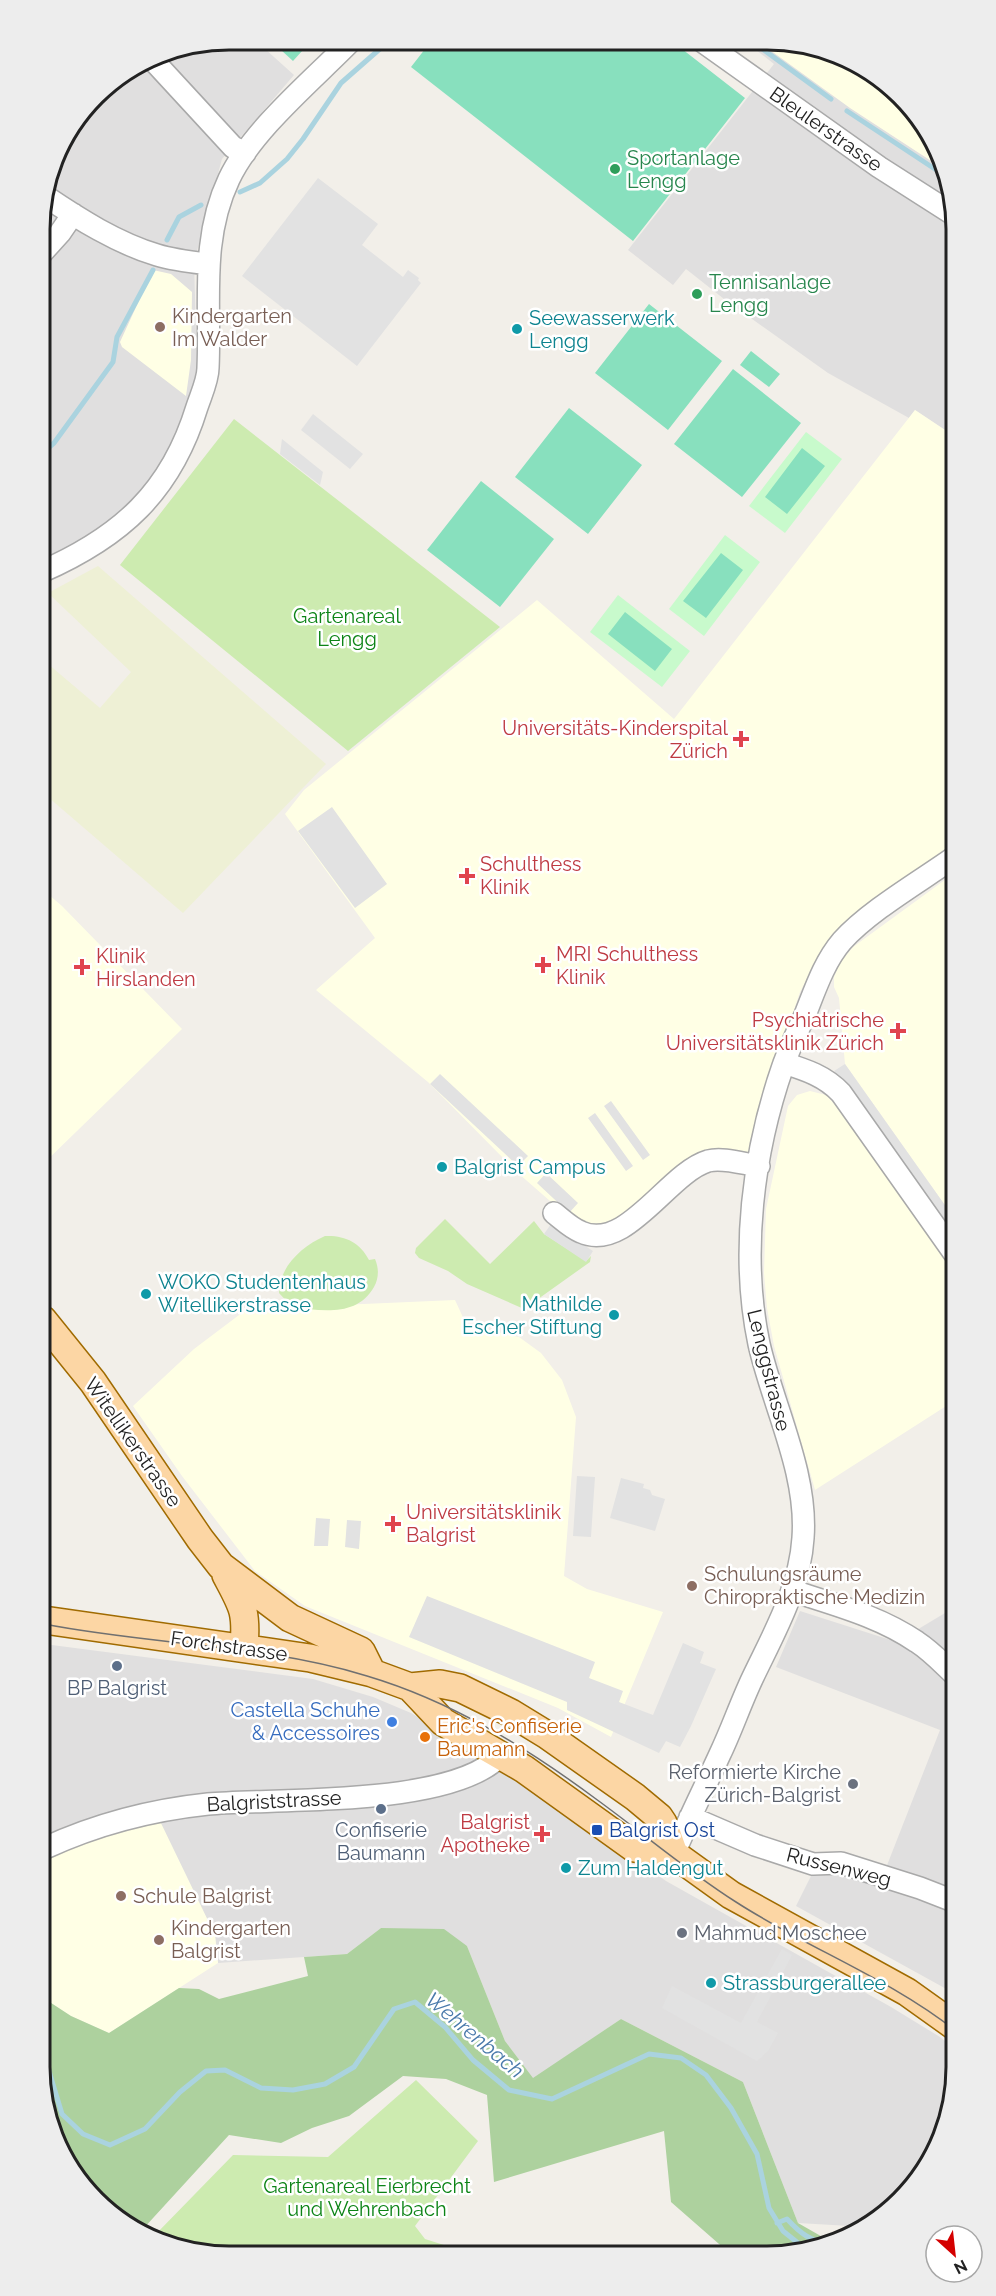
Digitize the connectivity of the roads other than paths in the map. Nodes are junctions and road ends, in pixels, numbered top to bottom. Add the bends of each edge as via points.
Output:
1 (342, 50) edge
2 (714, 50) edge
3 (157, 65) edge
4 (245, 153) junction
5 (52, 200) edge
6 (945, 209) edge
7 (73, 214) junction
8 (50, 244) edge
9 (208, 264) junction
10 (50, 568) edge
11 (946, 863) edge
12 (784, 1063) junction
13 (759, 1166) junction
14 (554, 1213) dead end
15 (946, 1242) edge
16 (50, 1329) edge
17 (221, 1566) junction
18 (793, 1591) junction
19 (268, 1603) junction
20 (50, 1621) edge
21 (254, 1650) junction
22 (946, 1667) edge
23 (372, 1673) junction
24 (410, 1687) junction
25 (501, 1755) junction
26 (690, 1817) junction
27 (50, 1846) edge
28 (674, 1854) junction
29 (946, 1898) edge
30 (946, 2019) edge

1 - 4 street via 264,128
2 - 6 street, Bleulerstrasse
3 - 4 street via 233,147
4 - 9 street via 229,178 216,213
5 - 7 street
7 - 8 street
7 - 9 street via 142,250
9 - 10 street via 208,371 191,428 177,457 144,504 124,524 101,542
11 - 12 street, Lenggstrasse via 844,939 827,964
12 - 13 street, Lenggstrasse
12 - 15 street via 830,1082 841,1093
13 - 14 street via 718,1160 699,1164 625,1226 603,1235 582,1233
13 - 18 street, Lenggstrasse via 751,1229 751,1299 801,1498 804,1534
16 - 17 main road, Witellikerstrasse via 93,1382
17 - 19 main road, Witellikerstrasse
17 - 21 main road, Witellikerstrasse via 243,1607
18 - 22 street via 891,1626 919,1642
18 - 26 street, Lenggstrasse
19 - 21 main road
19 - 23 main road, Witellikerstrasse via 302,1625 361,1651
20 - 21 main road, Forchstrasse
21 - 23 main road, Forchstrasse
23 - 24 main road, Forchstrasse
24 - 25 main road, Forchstrasse via 443,1722
24 - 28 main road, Forchstrasse via 440,1684 460,1688 547,1735 659,1817
25 - 27 street, Balgriststrasse via 472,1774 430,1788 207,1804 138,1814
25 - 28 main road, Forchstrasse via 634,1848
26 - 28 street, Lenggstrasse
26 - 29 street, Russenweg via 813,1864 841,1863
28 - 30 main road, Forchstrasse via 755,1910 906,1992

